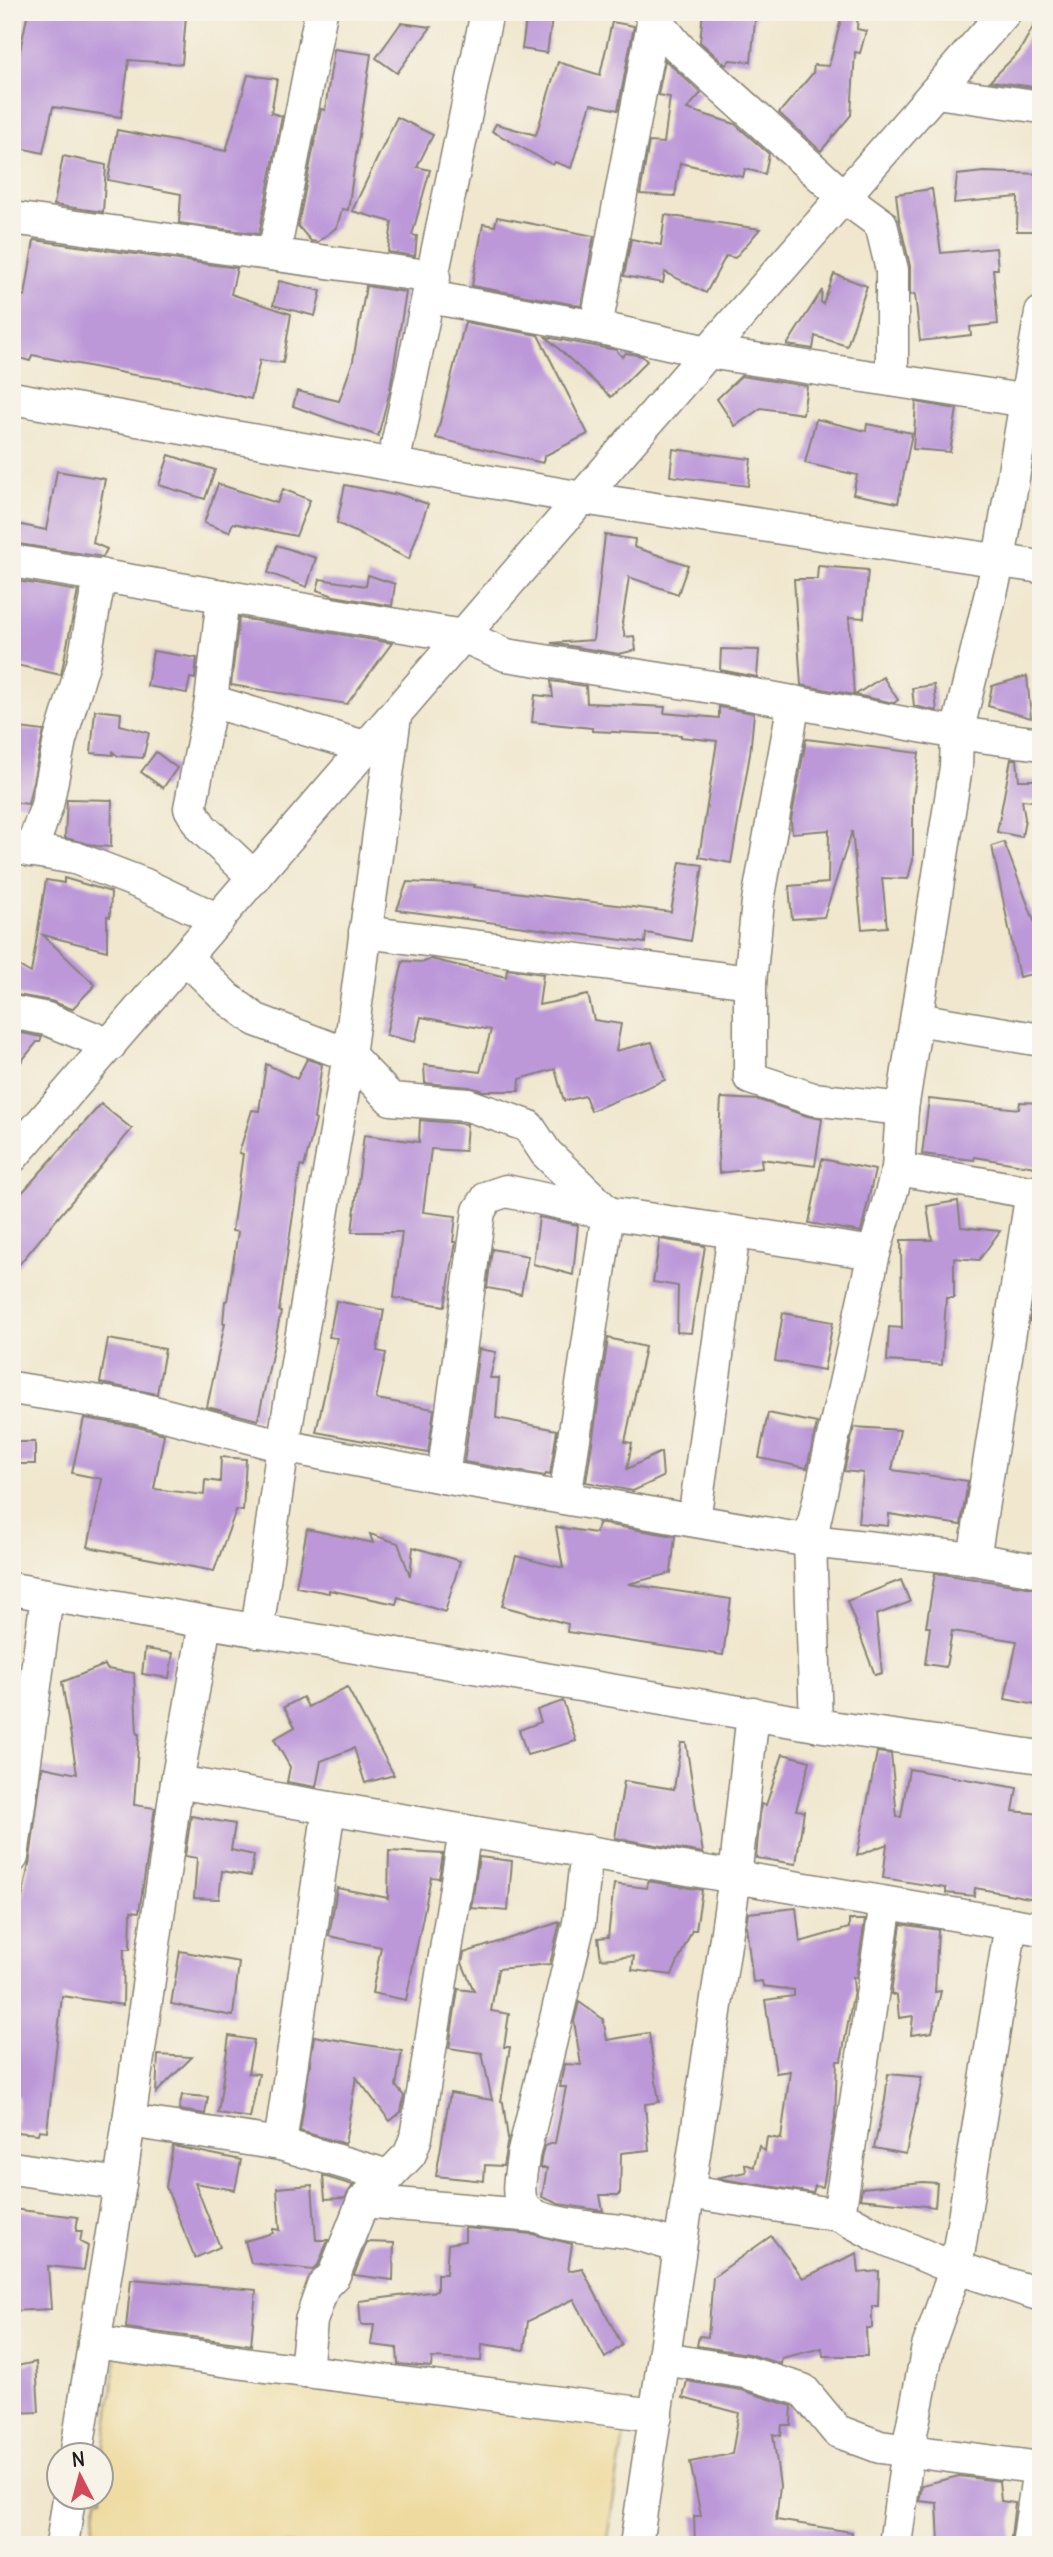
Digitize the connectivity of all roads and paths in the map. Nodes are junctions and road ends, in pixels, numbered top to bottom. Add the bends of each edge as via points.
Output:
1 (321, 12) edge
2 (1005, 12) edge
3 (480, 14) edge
4 (651, 15) edge
5 (936, 92) junction
6 (1041, 107) edge
7 (844, 197) junction
8 (12, 218) edge
9 (274, 254) junction
10 (431, 287) junction
11 (1041, 313) edge
12 (596, 327) junction
13 (708, 352) junction
14 (892, 380) junction
15 (12, 398) edge
16 (1033, 402) edge
17 (393, 465) junction
18 (582, 498) junction
19 (999, 560) junction
20 (12, 561) edge
21 (1041, 567) edge
22 (100, 575) junction
23 (223, 596) junction
24 (463, 636) junction
25 (211, 701) junction
26 (794, 702) junction
27 (395, 716) junction
28 (957, 733) junction
29 (1041, 744) edge
30 (368, 748) junction
31 (22, 849) edge
32 (255, 878) junction
33 (218, 920) junction
34 (365, 932) junction
35 (186, 958) junction
36 (750, 982) junction
37 (12, 1012) edge
38 (917, 1019) junction
39 (1041, 1040) edge
40 (110, 1045) junction
41 (349, 1055) junction
42 (902, 1110) junction
43 (12, 1157) edge
44 (898, 1169) junction
45 (1036, 1193) edge
46 (608, 1213) junction
47 (734, 1233) junction
48 (874, 1253) junction
49 (12, 1388) edge
50 (283, 1446) junction
51 (443, 1477) junction
52 (565, 1498) junction
53 (694, 1520) junction
54 (810, 1541) junction
55 (974, 1559) junction
56 (1041, 1571) edge
57 (12, 1590) edge
58 (47, 1596) junction
59 (205, 1623) junction
60 (257, 1631) junction
61 (753, 1713) junction
62 (816, 1725) junction
63 (1041, 1757) edge
64 (177, 1782) junction
65 (329, 1808) junction
66 (465, 1831) junction
67 (587, 1851) junction
68 (12, 1857) edge
69 (735, 1877) junction
70 (886, 1903) junction
71 (1026, 1927) edge
72 (129, 2121) junction
73 (280, 2144) junction
74 (12, 2168) edge
75 (389, 2176) junction
76 (120, 2184) junction
77 (688, 2192) junction
78 (363, 2201) junction
79 (839, 2215) junction
80 (534, 2216) junction
81 (680, 2246) junction
82 (957, 2268) junction
83 (1041, 2295) edge
84 (94, 2342) junction
85 (664, 2359) junction
86 (306, 2371) junction
87 (656, 2415) junction
88 (78, 2442) edge
89 (908, 2449) junction
90 (1040, 2468) edge
91 (67, 2512) edge
92 (62, 2545) edge
93 (636, 2545) edge
94 (895, 2545) edge
95 (1028, 2545) edge

1 - 9 street
2 - 5 street
3 - 10 street
4 - 7 street via 678,47
4 - 12 street
5 - 6 street
5 - 7 street
7 - 13 street
7 - 14 street via 881,224 892,270
8 - 9 street
9 - 10 street
10 - 12 street
10 - 17 street
11 - 16 street
12 - 13 street
13 - 14 street
13 - 18 street
14 - 16 street
15 - 17 street
16 - 19 street
17 - 18 street
18 - 19 street
18 - 24 street
19 - 21 street
19 - 28 street
20 - 22 street
22 - 23 street
22 - 31 street via 47,804
23 - 24 street
23 - 25 street
24 - 26 street via 506,655
24 - 27 street
25 - 30 street
25 - 32 street via 190,808 201,827
26 - 28 street
26 - 36 street via 758,901
27 - 30 street
27 - 34 street
28 - 29 street
28 - 38 street via 956,767
30 - 32 street
31 - 33 street via 75,858
32 - 33 street
33 - 35 street
34 - 36 street
34 - 41 street
35 - 40 street
35 - 41 street via 256,1020
36 - 42 street via 750,1078 813,1099
37 - 40 street via 47,1020
38 - 39 street
38 - 42 street
40 - 43 street
41 - 46 street via 391,1099 468,1105 528,1126 546,1153
41 - 50 street
42 - 44 street
44 - 45 street
44 - 48 street
45 - 55 street
46 - 47 street
46 - 51 street via 506,1191 488,1197 479,1211
46 - 52 street
47 - 48 street
47 - 53 street
48 - 54 street
49 - 50 street via 138,1408
50 - 51 street
50 - 60 street
51 - 52 street
52 - 53 street
53 - 54 street
54 - 55 street
54 - 62 street
55 - 56 street
57 - 58 street
58 - 59 street
58 - 68 street
59 - 60 street
59 - 64 street
60 - 61 street
61 - 62 street
61 - 69 street
62 - 63 street
64 - 65 street
64 - 72 street
65 - 66 street
65 - 73 street
66 - 67 street
66 - 75 street via 416,2137 410,2154
67 - 69 street
67 - 80 street via 579,1923 523,2156 520,2192 523,2206
69 - 70 street
69 - 77 street
70 - 71 street
70 - 79 street
71 - 82 street
72 - 73 street
72 - 76 street
73 - 75 street
74 - 76 street
75 - 78 street
76 - 84 street
77 - 79 street
77 - 81 street
78 - 80 street
78 - 86 street via 334,2275 323,2286 315,2309
79 - 82 street
80 - 81 street
81 - 85 street
82 - 83 street
82 - 89 street via 928,2347
84 - 86 street
84 - 88 street
85 - 87 street
85 - 89 street via 746,2372 803,2390 837,2431 880,2446
86 - 87 street
87 - 93 street
89 - 90 street
89 - 94 street
90 - 95 street
91 - 92 street

